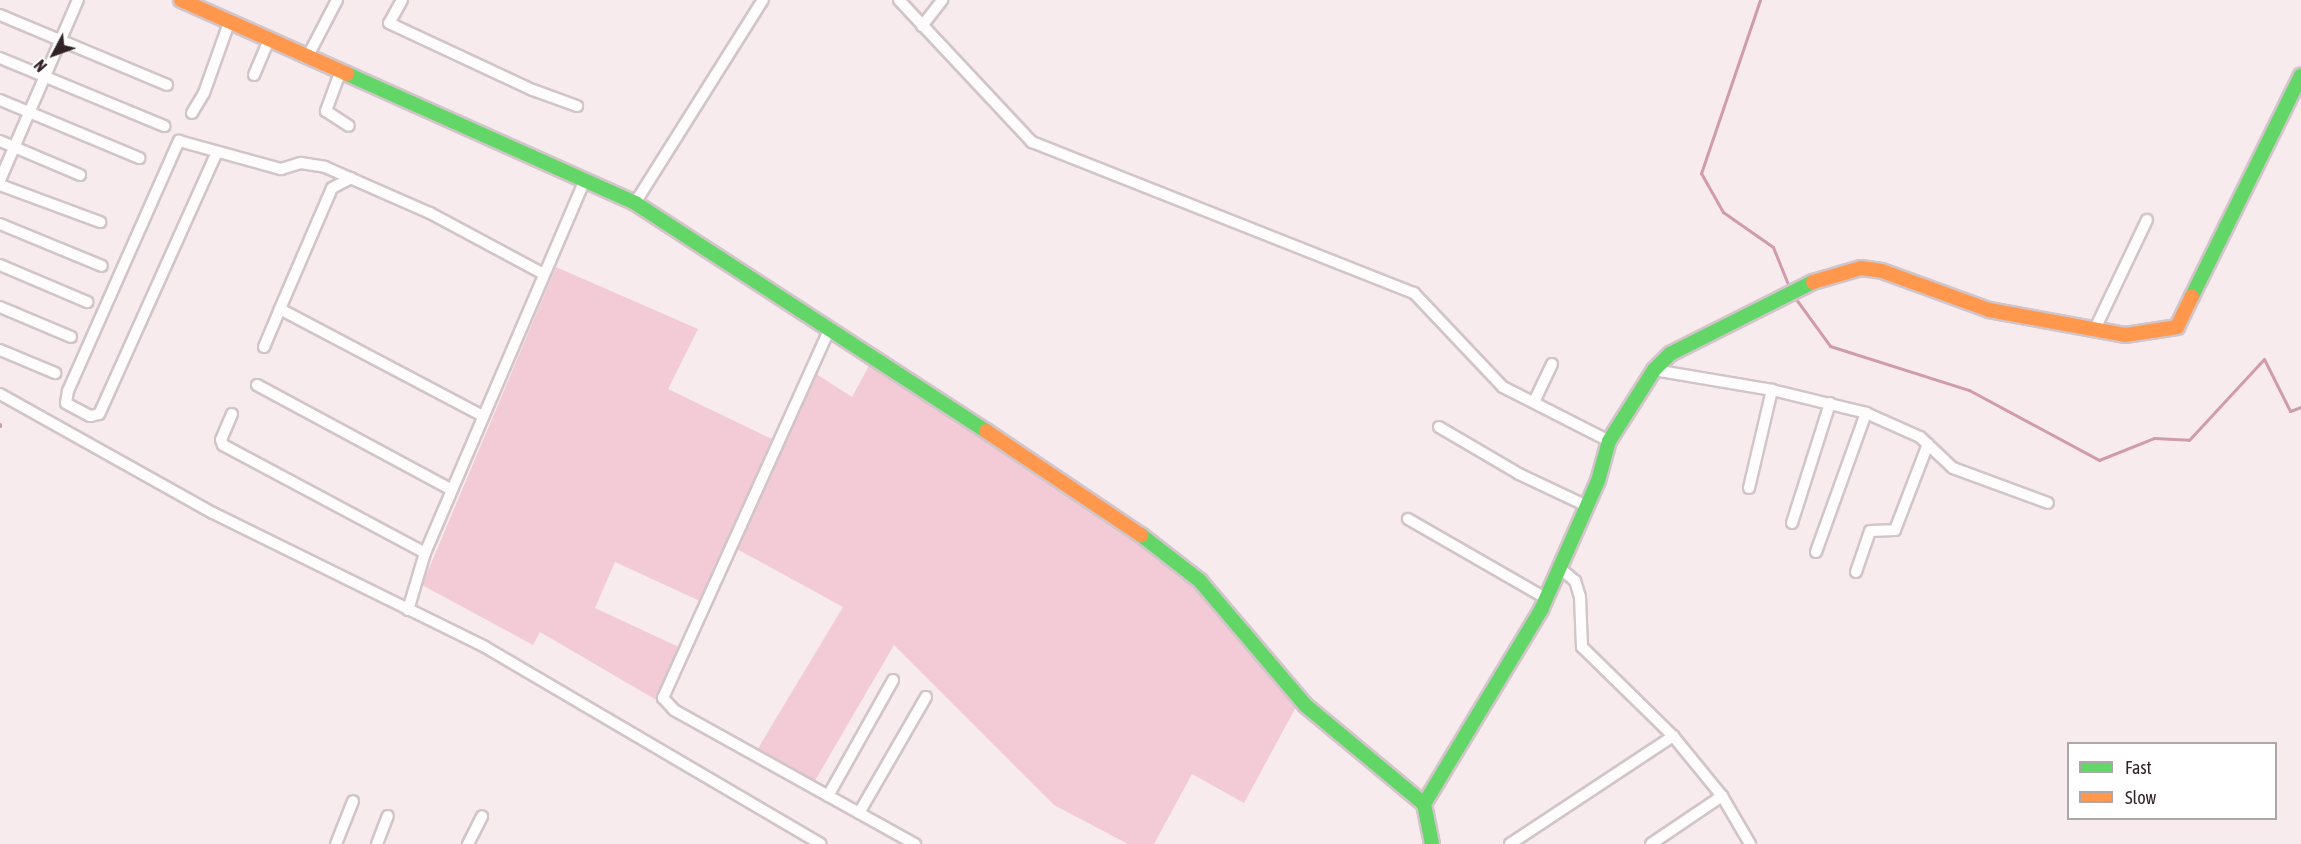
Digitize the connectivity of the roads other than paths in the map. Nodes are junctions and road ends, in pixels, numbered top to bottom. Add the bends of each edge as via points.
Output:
1 (78, 0) edge
2 (181, 0) edge
3 (337, 0) edge
4 (402, 0) edge
5 (763, 0) edge
6 (899, 0) edge
7 (942, 0) edge
8 (0, 15) edge
9 (230, 20) junction
10 (922, 26) junction
11 (269, 39) junction
12 (63, 40) junction
13 (308, 56) junction
14 (0, 58) edge
15 (340, 70) junction
16 (254, 75) dead end
17 (2301, 75) edge
18 (45, 76) junction
19 (167, 85) dead end
20 (0, 100) edge
21 (578, 106) dead end
22 (29, 112) junction
23 (192, 113) dead end
24 (164, 126) dead end
25 (349, 126) dead end
26 (0, 141) edge
27 (15, 147) junction
28 (217, 152) junction
29 (139, 158) dead end
30 (80, 175) dead end
31 (351, 178) junction
32 (0, 180) edge
33 (585, 180) junction
34 (0, 185) edge
35 (635, 203) junction
36 (2147, 220) dead end
37 (100, 222) dead end
38 (0, 224) edge
39 (0, 265) edge
40 (102, 266) dead end
41 (544, 274) junction
42 (87, 302) dead end
43 (0, 307) edge
44 (280, 309) junction
45 (830, 328) junction
46 (2094, 331) junction
47 (70, 337) dead end
48 (264, 347) dead end
49 (0, 350) edge
50 (1552, 364) dead end
51 (1654, 370) junction
52 (55, 373) dead end
53 (257, 385) dead end
54 (1772, 390) junction
55 (0, 394) edge
56 (1534, 402) junction
57 (1830, 403) junction
58 (1866, 413) junction
59 (232, 414) dead end
60 (483, 416) junction
61 (1439, 427) dead end
62 (1609, 441) junction
63 (1928, 444) junction
64 (1749, 488) dead end
65 (452, 490) junction
66 (2048, 503) dead end
67 (1587, 506) junction
68 (1408, 519) dead end
69 (1792, 523) dead end
70 (1816, 552) dead end
71 (425, 553) junction
72 (1561, 568) junction
73 (1856, 572) dead end
74 (1547, 599) junction
75 (408, 610) junction
76 (893, 680) dead end
77 (926, 696) dead end
78 (1673, 736) junction
79 (828, 796) junction
80 (1722, 796) junction
81 (353, 801) dead end
82 (1424, 804) junction
83 (859, 813) junction
84 (388, 816) dead end
85 (482, 816) dead end
86 (336, 844) edge
87 (377, 844) edge
88 (468, 844) edge
89 (821, 844) edge
90 (915, 844) edge
91 (1432, 844) edge
92 (1510, 844) edge
93 (1651, 844) edge
94 (1750, 844) edge

1 - 12 street
2 - 9 street
3 - 13 street
4 - 21 street via 389,23 533,90
5 - 35 street
6 - 10 street
7 - 10 street
8 - 12 street
9 - 11 street
9 - 23 street via 204,93
10 - 56 street via 1032,142 1414,292 1492,378
11 - 13 street
11 - 16 street
12 - 18 street
12 - 19 street
13 - 15 street
14 - 18 street
15 - 25 street via 326,111
15 - 33 street
17 - 46 street via 2177,327 2125,335
18 - 22 street
18 - 24 street
20 - 22 street
22 - 27 street
22 - 29 street
26 - 27 street
27 - 30 street
27 - 32 street
28 - 28 street via 185,140 176,144 68,391 66,404 90,416 99,414
28 - 31 street via 281,169 309,164
31 - 41 street via 430,213
31 - 44 street via 332,188
33 - 35 street
33 - 41 street
34 - 37 street
35 - 45 street
36 - 46 street
38 - 40 street
39 - 42 street
41 - 60 street
43 - 47 street
44 - 48 street
44 - 60 street
45 - 79 street via 663,698 674,710
45 - 82 street via 1117,516 1187,570 1216,597 1263,659 1305,705
46 - 51 street via 1989,310 1870,268 1810,283 1680,347
49 - 52 street
50 - 56 street
51 - 54 street
51 - 62 street
53 - 65 street
54 - 57 street
54 - 64 street
55 - 75 street via 213,513
56 - 62 street
57 - 58 street
57 - 69 street
58 - 63 street
58 - 70 street
59 - 71 street via 223,445
60 - 65 street
61 - 67 street via 1509,468
62 - 67 street
63 - 66 street via 1953,468
63 - 73 street via 1895,530 1870,531
65 - 71 street
67 - 72 street
68 - 74 street
71 - 75 street
72 - 74 street
72 - 78 street via 1575,581 1580,597 1582,647
74 - 82 street
75 - 89 street via 485,647
76 - 79 street
77 - 83 street
78 - 80 street
78 - 92 street
79 - 83 street
80 - 93 street
80 - 94 street
81 - 86 street
82 - 91 street
83 - 90 street
84 - 87 street
85 - 88 street

